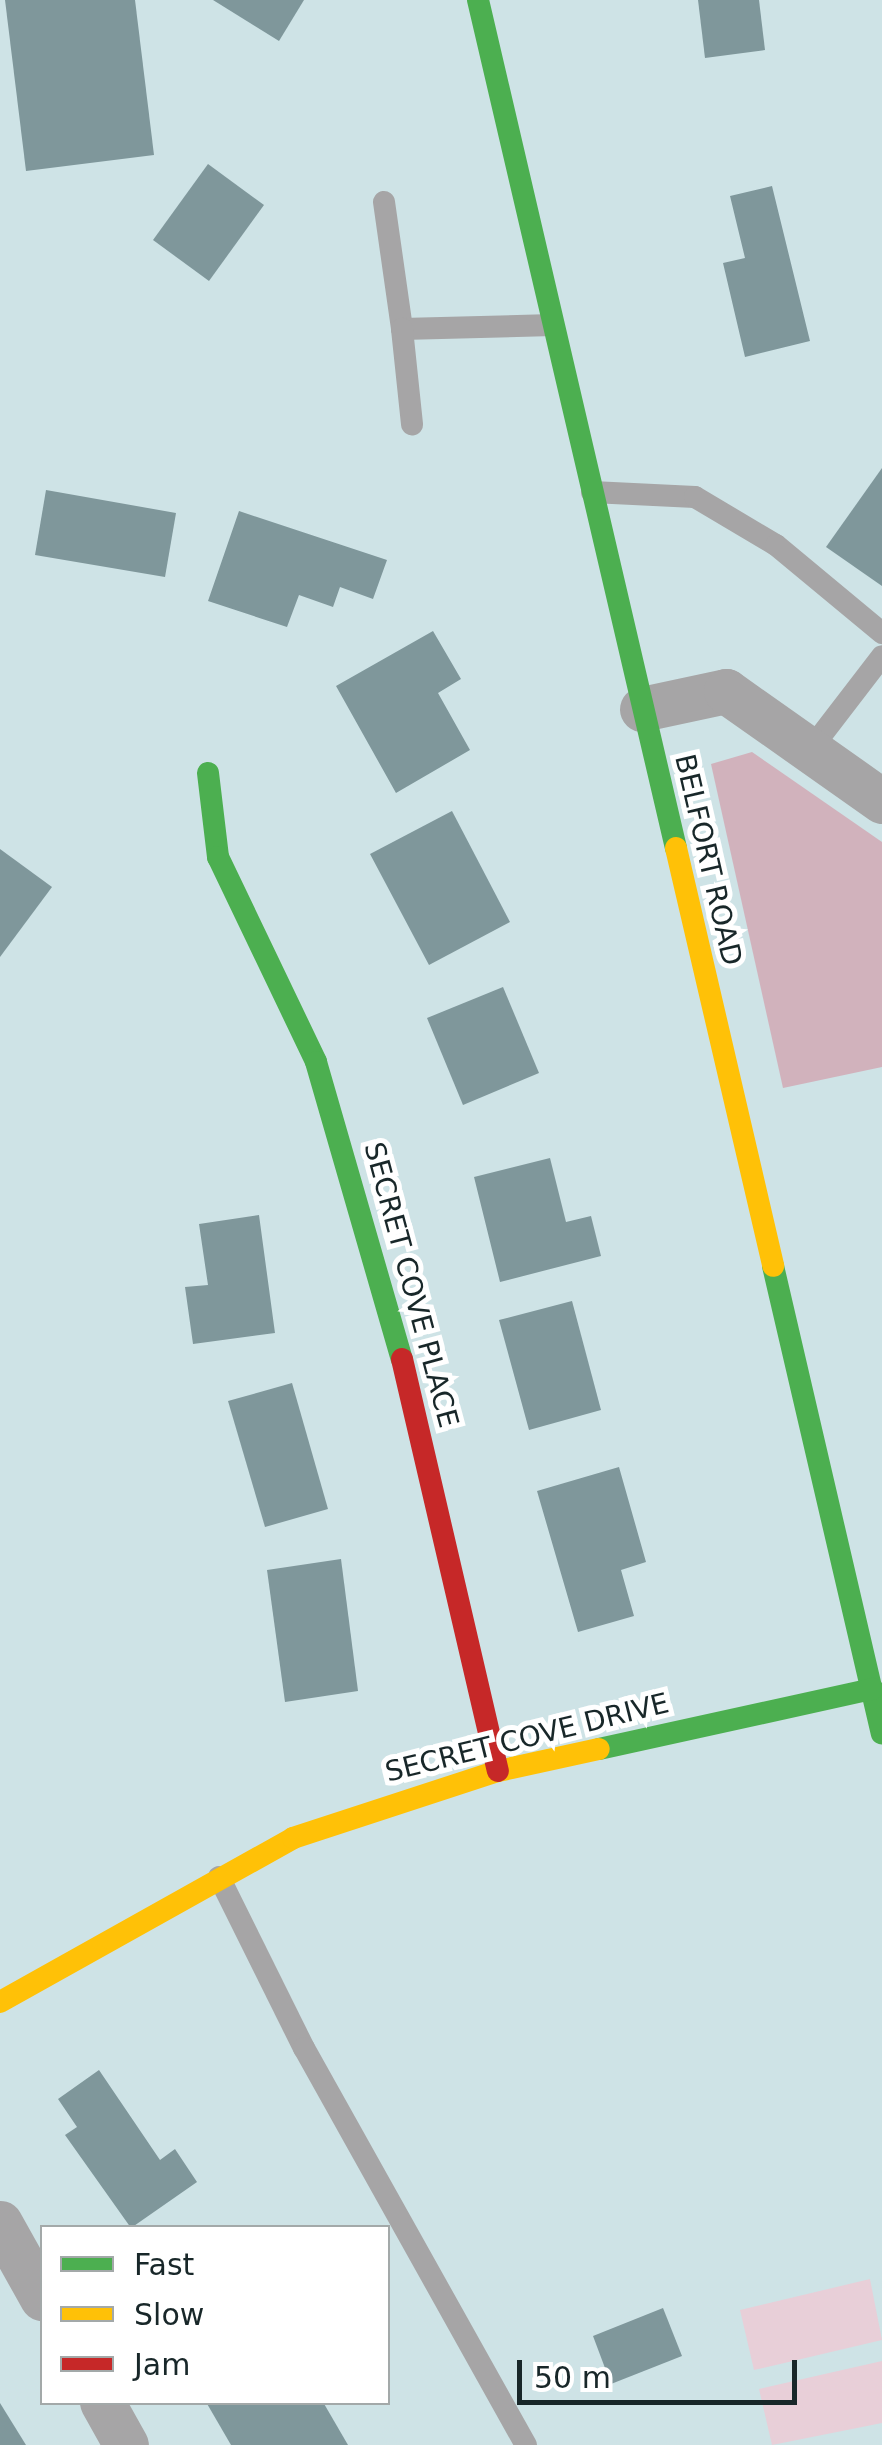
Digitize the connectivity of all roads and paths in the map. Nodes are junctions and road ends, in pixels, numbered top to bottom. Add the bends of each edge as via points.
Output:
1 (478, 0) edge
2 (384, 202) dead end
3 (553, 325) junction
4 (402, 329) junction
5 (412, 424) dead end
6 (592, 492) junction
7 (882, 633) edge
8 (882, 656) edge
9 (642, 708) junction
10 (810, 750) junction
11 (208, 773) dead end
12 (882, 802) edge
13 (872, 1689) junction
14 (882, 1734) edge
15 (498, 1770) junction
16 (220, 1877) junction
17 (0, 2002) edge
18 (0, 2223) edge
19 (40, 2294) edge
20 (104, 2405) edge
21 (126, 2445) edge
22 (526, 2445) edge

1 - 3 street, BELFORT ROAD
2 - 4 lane
3 - 4 lane
3 - 6 street, BELFORT ROAD
4 - 5 lane
6 - 7 lane via 695,498 776,545
6 - 9 street, BELFORT ROAD
8 - 10 lane
9 - 10 street via 726,691
9 - 13 street, BELFORT ROAD
10 - 12 street
11 - 15 street, SECRET COVE PLACE via 218,857 316,1062 378,1256
13 - 14 street, BELFORT ROAD
13 - 15 street, SECRET COVE DRIVE
15 - 16 street, SECRET COVE DRIVE via 365,1810
16 - 17 street, SECRET COVE DRIVE
16 - 22 lane via 304,2048
18 - 19 street
20 - 21 street

